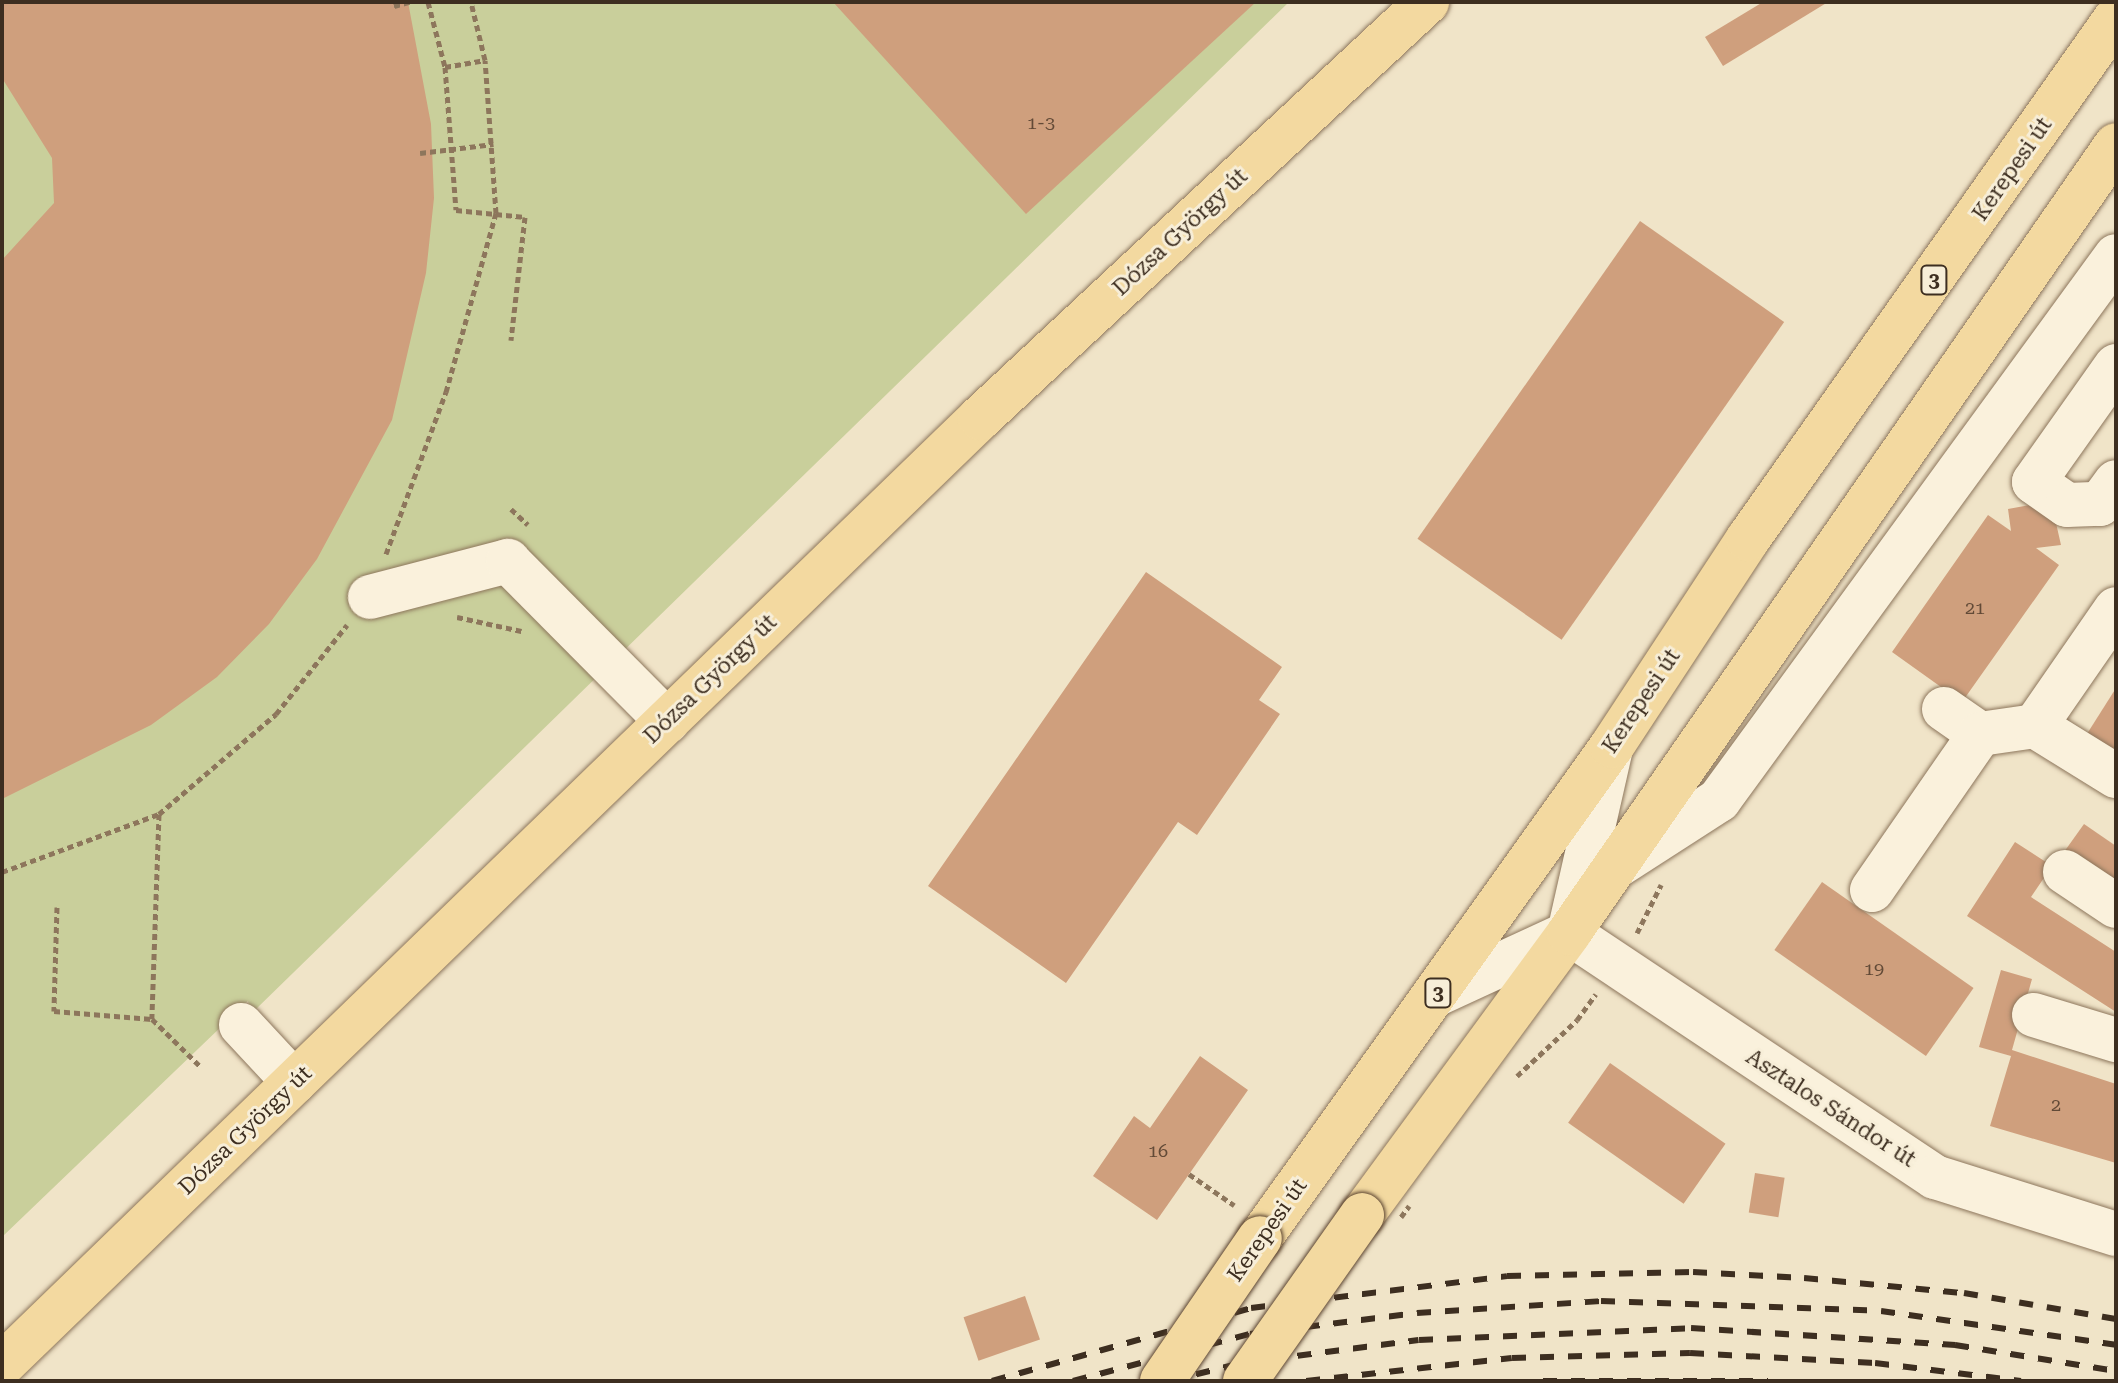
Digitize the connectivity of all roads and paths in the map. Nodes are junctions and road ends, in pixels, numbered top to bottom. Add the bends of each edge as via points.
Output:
1 (409, 2) edge
2 (428, 2) edge
3 (471, 2) edge
4 (1427, 2) edge
5 (394, 6) dead end
6 (2116, 18) edge
7 (485, 60) junction
8 (445, 67) junction
9 (493, 144) junction
10 (2116, 145) edge
11 (454, 150) junction
12 (420, 153) dead end
13 (496, 213) junction
14 (2112, 269) edge
15 (511, 340) dead end
16 (2116, 366) edge
17 (2116, 482) edge
18 (370, 597) junction
19 (2116, 609) edge
20 (445, 614) dead end
21 (536, 635) dead end
22 (1944, 709) dead end
23 (667, 721) junction
24 (2035, 726) junction
25 (1980, 734) junction
26 (1612, 746) junction
27 (2116, 776) edge
28 (159, 814) junction
29 (2, 872) edge
30 (1607, 872) junction
31 (2065, 872) dead end
32 (1872, 890) dead end
33 (2116, 906) edge
34 (57, 907) dead end
35 (1569, 933) junction
36 (1616, 966) junction
37 (1437, 994) junction
38 (2034, 1015) dead end
39 (152, 1019) junction
40 (241, 1025) dead end
41 (2116, 1040) edge
42 (199, 1065) dead end
43 (1512, 1081) dead end
44 (294, 1082) junction
45 (1189, 1174) dead end
46 (1417, 1195) dead end
47 (1409, 1206) dead end
48 (1247, 1221) junction
49 (2116, 1234) edge
50 (2, 1365) edge
51 (1162, 1381) edge
52 (1245, 1381) edge

1 - 5 path
2 - 8 path
3 - 7 path
4 - 23 main road, Dózsa György út via 980,418
6 - 26 main road, Kerepesi út / 3 via 1748,539
7 - 8 path
7 - 9 path
8 - 11 path
9 - 11 path
9 - 13 path
10 - 30 main road
11 - 12 path
11 - 13 path via 456,210
13 - 15 path via 525,217
13 - 18 path via 446,392
14 - 30 street via 1719,800
16 - 17 street via 2034,482 2067,505 2100,504
18 - 23 street via 508,561
18 - 28 path via 276,714
19 - 24 street
20 - 21 path
22 - 25 street
23 - 44 main road, Dózsa György út
24 - 25 street
24 - 27 street
25 - 32 street
26 - 35 street
26 - 37 main road, Kerepesi út / 3
28 - 29 path
28 - 39 path
30 - 35 main road
31 - 33 street
34 - 39 path via 54,1011
35 - 36 street, Asztalos Sándor út
35 - 37 street
35 - 52 main road, bridge
36 - 43 path via 1577,1020
36 - 49 street, Asztalos Sándor út via 1935,1177
37 - 48 main road, Kerepesi út / 3
38 - 41 street
39 - 42 path
40 - 44 street
44 - 50 main road, Dózsa György út
45 - 48 path
46 - 47 path
48 - 51 main road, Kerepesi út / 3, bridge

